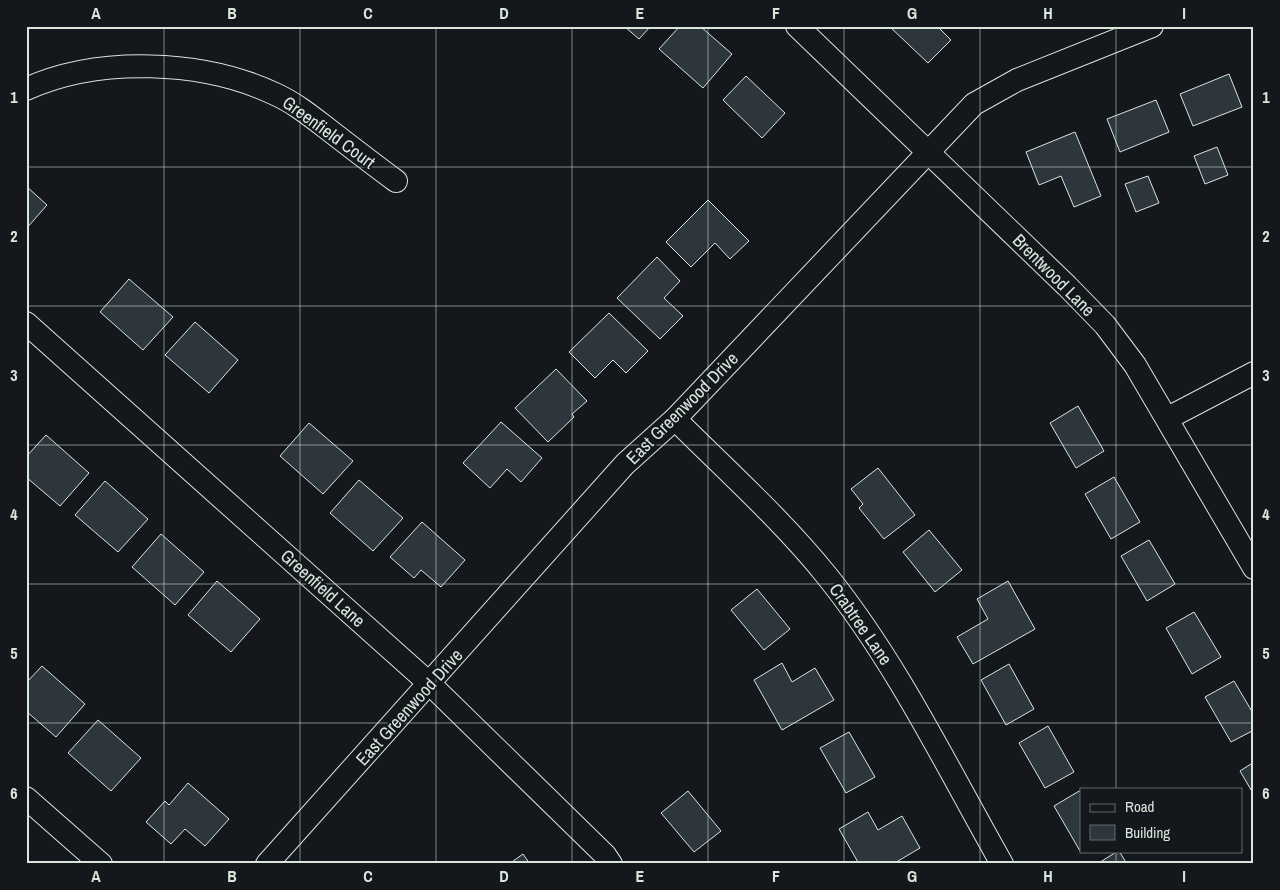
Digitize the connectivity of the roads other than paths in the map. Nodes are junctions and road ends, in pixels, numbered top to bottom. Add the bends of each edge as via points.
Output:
1 (797, 26) edge
2 (1152, 26) edge
3 (26, 89) edge
4 (927, 152) junction
5 (396, 181) dead end
6 (26, 323) edge
7 (1254, 372) edge
8 (1168, 418) junction
9 (675, 419) junction
10 (1254, 568) edge
11 (430, 684) junction
12 (26, 798) edge
13 (101, 864) edge
14 (267, 864) edge
15 (611, 864) edge
16 (1002, 864) edge

1 - 4 street, Brentwood Lane
2 - 4 street, East Greenwood Drive via 994,91 974,104
3 - 5 street, Greenfield Court via 42,82 124,67 161,66 206,71 276,94 301,109
4 - 8 street, Brentwood Lane via 1105,326 1135,365
4 - 9 street, East Greenwood Drive
6 - 11 street, Greenfield Lane
7 - 8 street
8 - 10 street, Brentwood Lane
9 - 11 street, East Greenwood Drive via 625,464
9 - 16 street, Crabtree Lane via 806,552 844,598 894,673
11 - 14 street, East Greenwood Drive
11 - 15 street, Greenfield Lane
12 - 13 street

